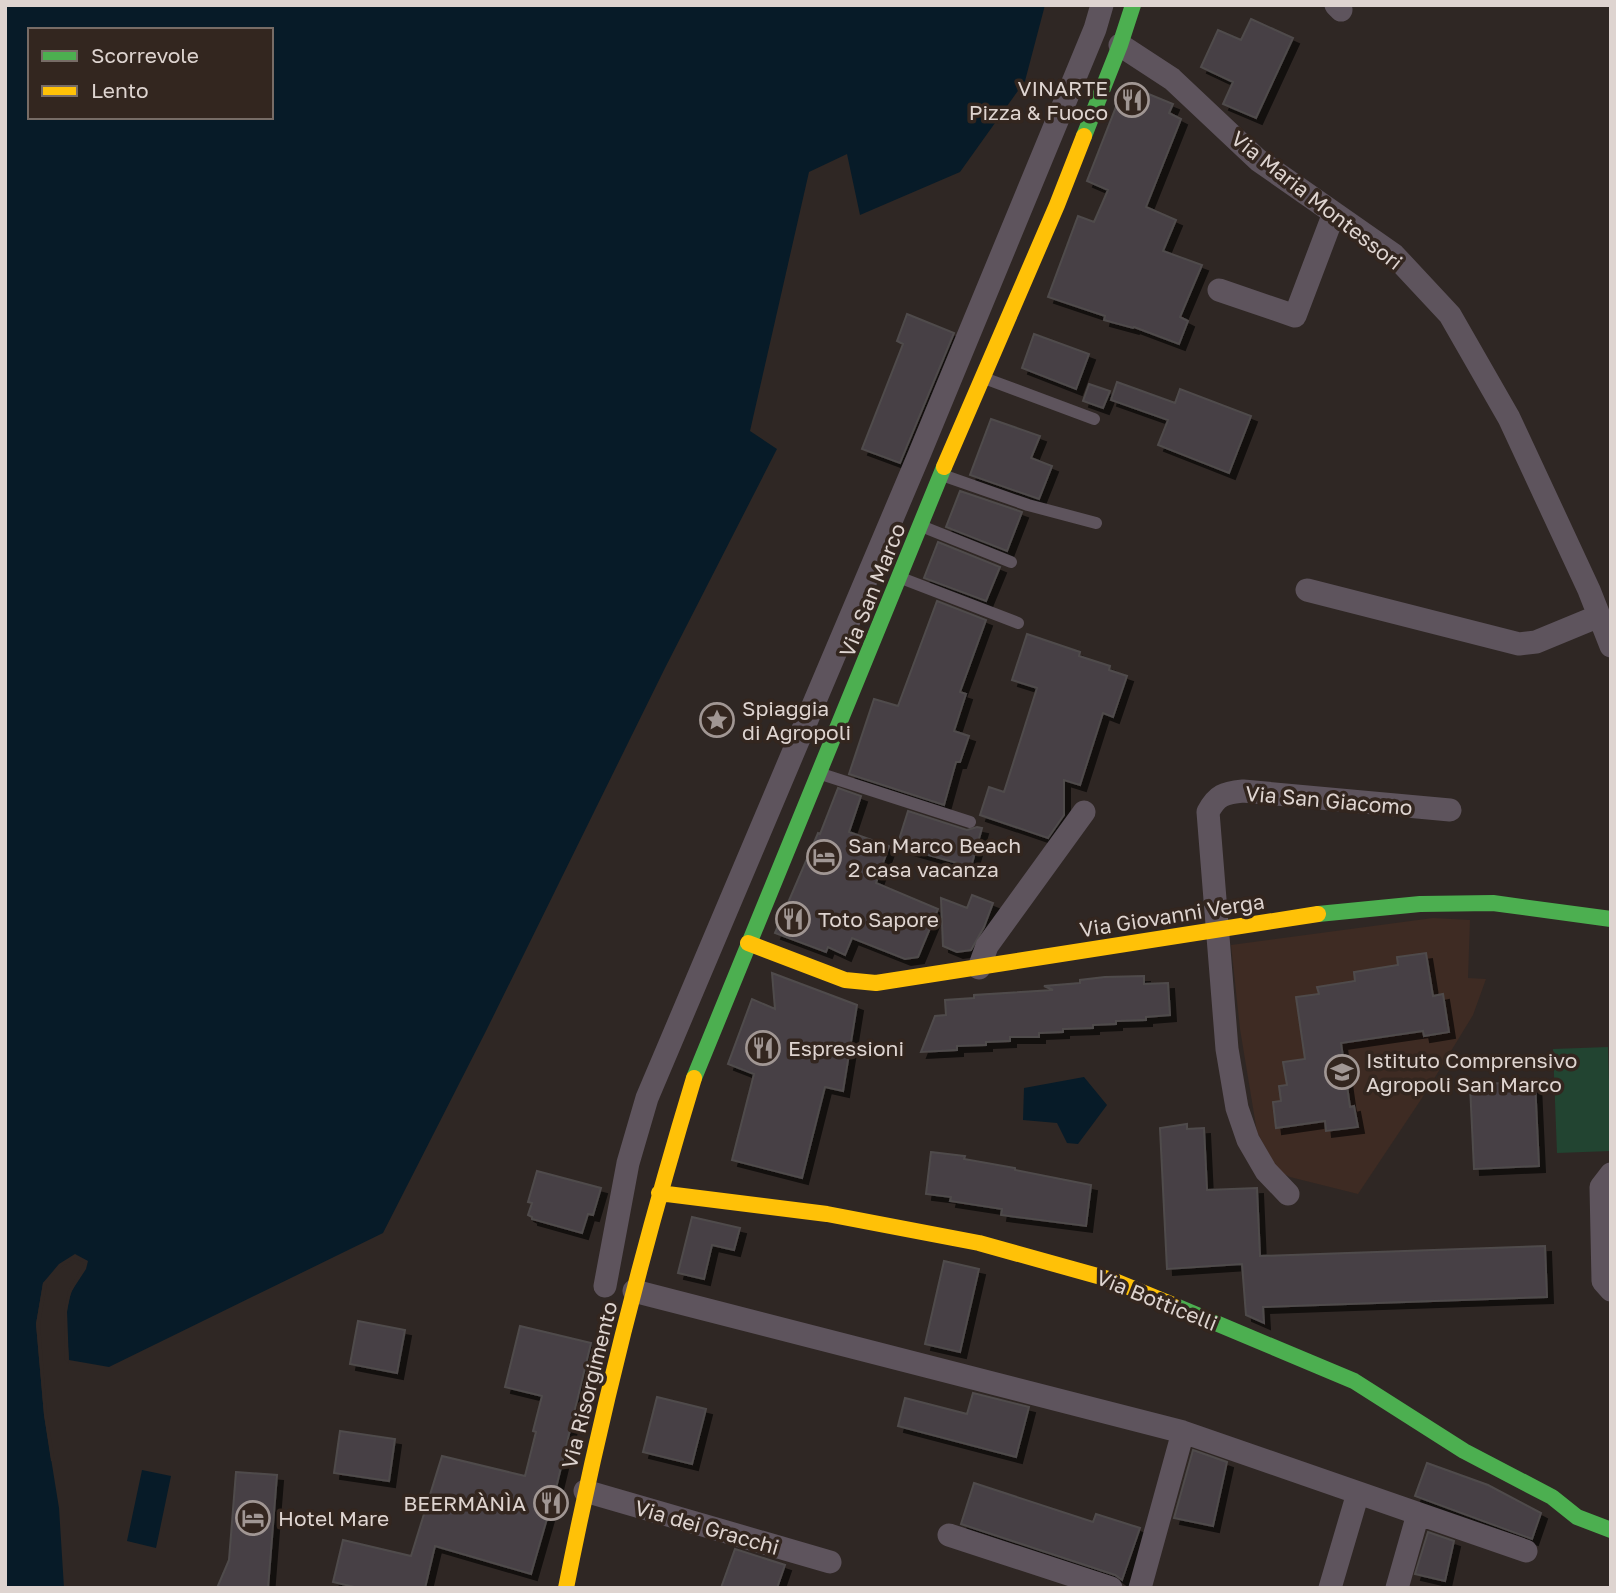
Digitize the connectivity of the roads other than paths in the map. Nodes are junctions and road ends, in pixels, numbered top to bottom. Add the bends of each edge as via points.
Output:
1 (1102, 5) edge
2 (1133, 5) edge
3 (1120, 45) junction
4 (1334, 213) junction
5 (1219, 290) dead end
6 (984, 378) junction
7 (1094, 419) dead end
8 (942, 475) junction
9 (1096, 523) dead end
10 (921, 526) junction
11 (1011, 562) dead end
12 (901, 577) junction
13 (1307, 590) dead end
14 (1599, 616) junction
15 (1018, 623) dead end
16 (1611, 646) edge
17 (818, 773) junction
18 (1450, 810) dead end
19 (1084, 812) dead end
20 (970, 822) dead end
21 (1611, 919) edge
22 (1218, 928) junction
23 (748, 943) junction
24 (979, 968) junction
25 (1611, 1174) edge
26 (659, 1193) junction
27 (1288, 1194) dead end
28 (605, 1286) dead end
29 (1611, 1290) edge
30 (634, 1291) junction
31 (1183, 1432) junction
32 (585, 1492) junction
33 (1358, 1493) junction
34 (1418, 1514) junction
35 (1611, 1530) edge
36 (949, 1535) dead end
37 (1526, 1551) dead end
38 (830, 1562) dead end
39 (566, 1588) edge
40 (1111, 1588) edge
41 (1140, 1588) edge
42 (1330, 1588) edge
43 (1397, 1588) edge

1 - 28 street via 924,442 647,1098 628,1163
2 - 3 street, Via San Marco
3 - 4 street, Via Maria Montessori via 1172,79 1258,160
3 - 6 street, Via San Marco
4 - 5 street via 1296,316
4 - 14 street, Via Maria Montessori via 1394,255 1450,316 1509,418
6 - 7 lane
6 - 8 street, Via San Marco
8 - 9 lane
8 - 10 street, Via San Marco
10 - 11 lane
10 - 12 street, Via San Marco
12 - 15 lane
12 - 17 street, Via San Marco
13 - 14 street via 1519,644 1536,642
14 - 16 street, Via Maria Montessori
17 - 20 lane
17 - 23 street, Via San Marco
18 - 22 street, Via San Giacomo via 1226,793 1213,801 1208,813
19 - 24 street via 987,946
21 - 22 street, Via Giovanni Verga via 1493,903 1420,904
22 - 24 street, Via Giovanni Verga
22 - 27 street via 1227,1049 1237,1108 1266,1171
23 - 24 street, Via Giovanni Verga via 845,980 876,983
23 - 26 street, Via San Marco via 696,1070
25 - 29 street via 1601,1187 1603,1281
26 - 30 street, Via Risorgimento
26 - 35 street, Via Botticelli via 891,1226 979,1243 1112,1280 1354,1381 1464,1451 1552,1497 1577,1517
30 - 31 street
30 - 32 street, Via Risorgimento
31 - 33 street
31 - 41 street
32 - 38 street, Via dei Gracchi
32 - 39 street, Via Risorgimento
33 - 34 street
33 - 42 street
34 - 37 street
34 - 43 street
36 - 40 street

